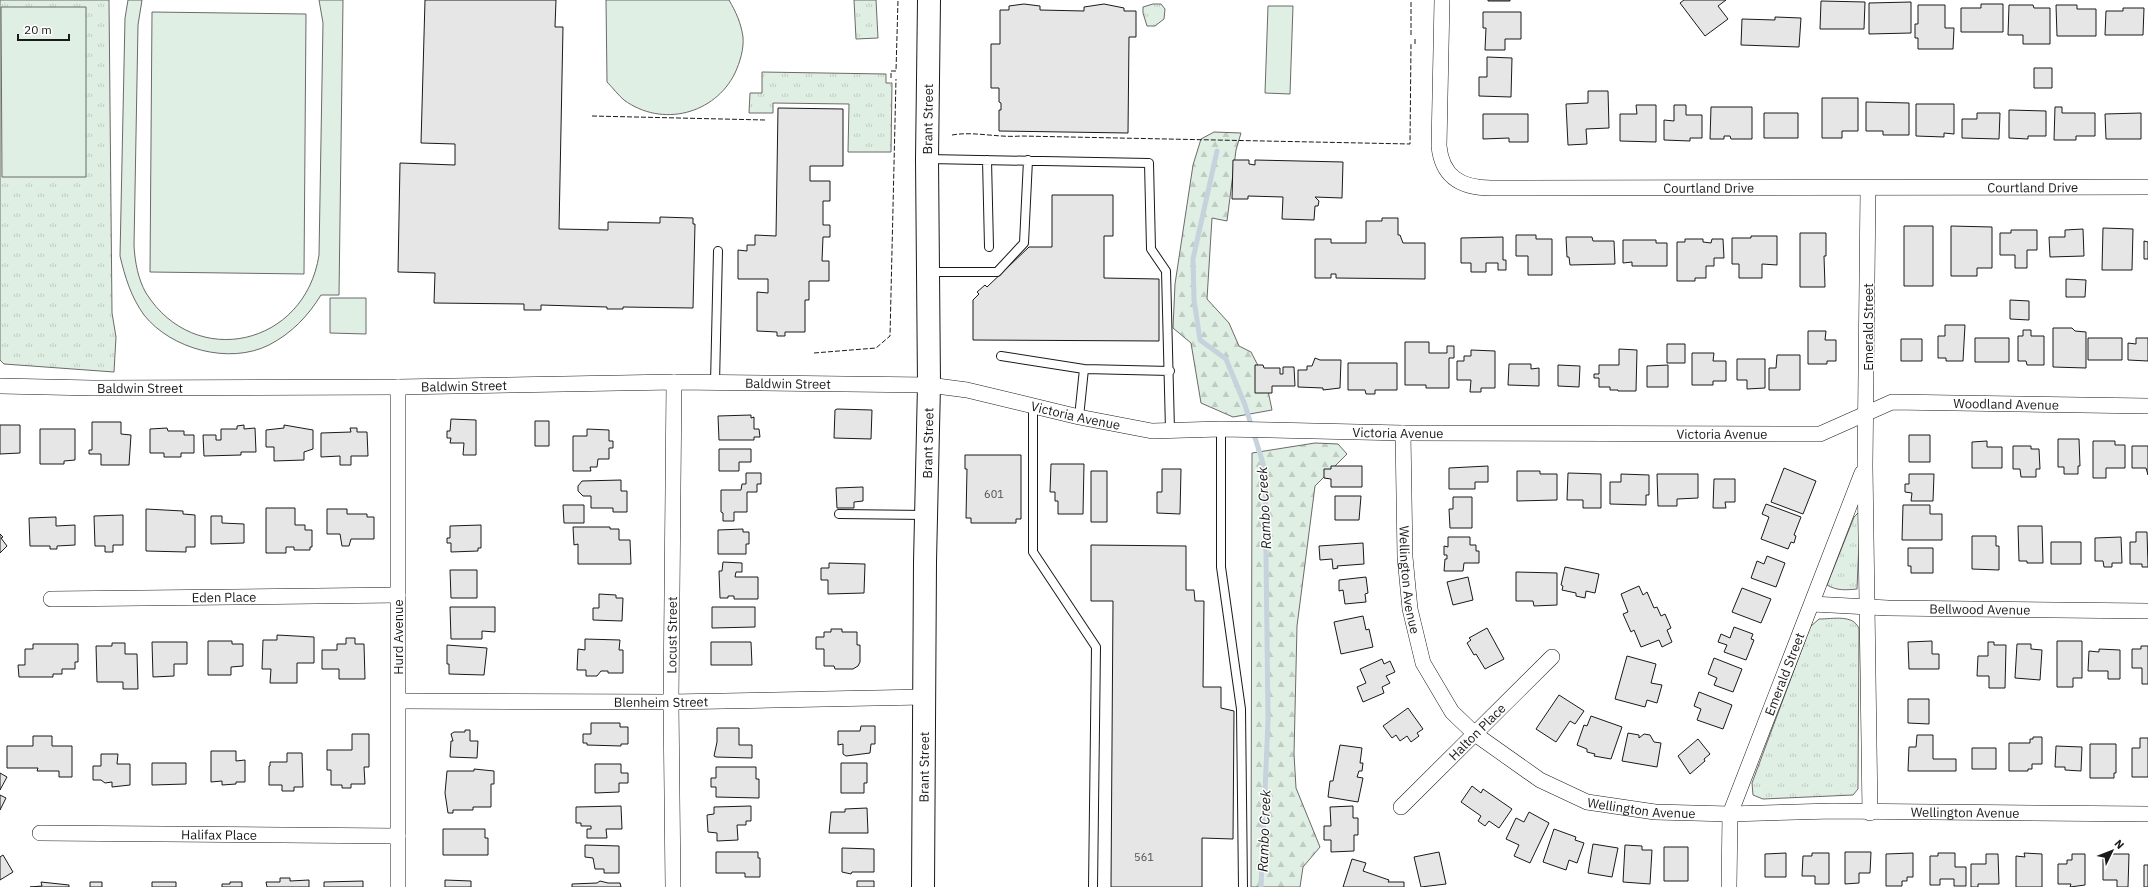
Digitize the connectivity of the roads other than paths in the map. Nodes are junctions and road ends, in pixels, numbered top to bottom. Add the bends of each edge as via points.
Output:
1 (929, 0) edge
2 (1442, 0) edge
3 (927, 159) junction
4 (987, 160) junction
5 (1028, 160) junction
6 (2148, 187) edge
7 (1868, 188) junction
8 (989, 247) dead end
9 (718, 251) dead end
10 (928, 272) junction
11 (1001, 356) dead end
12 (1084, 369) junction
13 (1170, 371) junction
14 (674, 382) junction
15 (715, 383) junction
16 (929, 385) junction
17 (0, 386) edge
18 (398, 387) junction
19 (1032, 406) junction
20 (2148, 406) edge
21 (1867, 413) junction
22 (1079, 417) junction
23 (1228, 429) junction
24 (1170, 430) junction
25 (1403, 433) junction
26 (1865, 466) junction
27 (839, 514) dead end
28 (926, 516) junction
29 (398, 595) junction
30 (51, 599) dead end
31 (1812, 604) junction
32 (1868, 607) junction
33 (2148, 611) edge
34 (1552, 657) dead end
35 (924, 697) junction
36 (399, 701) junction
37 (671, 702) junction
38 (1475, 734) junction
39 (1401, 807) dead end
40 (1870, 813) junction
41 (1730, 814) junction
42 (2148, 814) edge
43 (40, 833) dead end
44 (398, 836) junction
45 (398, 887) edge
46 (673, 887) edge
47 (923, 887) edge
48 (1092, 887) edge
49 (1243, 887) edge
50 (1729, 887) edge

1 - 3 main road, Brant Street
2 - 7 street, Courtland Drive via 1440,159 1447,172 1465,186
3 - 4 lane
3 - 10 main road, Brant Street
4 - 5 lane
4 - 8 lane
5 - 10 lane via 1024,244 997,272
5 - 13 lane via 1149,163 1151,249 1166,271
6 - 7 street, Courtland Drive
7 - 21 street, Emerald Street
9 - 15 lane
10 - 16 main road, Brant Street
11 - 12 lane
12 - 13 lane
12 - 22 lane
13 - 24 lane
14 - 15 street, Baldwin Street
14 - 18 street, Baldwin Street
14 - 37 street, Locust Street
15 - 16 street, Baldwin Street
16 - 19 street, Victoria Avenue via 967,390
16 - 28 main road, Brant Street
17 - 18 street, Baldwin Street
18 - 29 street, Hurd Avenue
19 - 22 street, Victoria Avenue
19 - 48 lane via 1034,552 1096,647
20 - 21 street, Woodland Avenue via 1892,402
21 - 25 street, Victoria Avenue via 1820,434
21 - 26 street, Emerald Street
22 - 24 street, Victoria Avenue via 1152,431
23 - 24 street, Victoria Avenue
23 - 25 street, Victoria Avenue
23 - 49 lane via 1220,567 1241,709
25 - 38 street, Wellington Avenue via 1405,557 1410,609 1423,663 1452,712
26 - 31 street, Emerald Street
26 - 32 street, Emerald Street
27 - 28 lane
28 - 35 main road, Brant Street
29 - 30 street, Eden Place
29 - 36 street, Hurd Avenue
31 - 32 street, Bellwood Avenue
31 - 41 street, Emerald Street
32 - 33 street, Bellwood Avenue
32 - 40 street, Emerald Street
34 - 38 street, Halton Place
35 - 37 street, Blenheim Street
35 - 47 main road, Brant Street
36 - 37 street, Blenheim Street
36 - 44 street, Hurd Avenue
37 - 46 street, Locust Street
38 - 39 street, Halton Place
38 - 41 street, Wellington Avenue via 1540,780 1587,802 1655,812
40 - 41 street, Wellington Avenue via 1833,811
40 - 42 street, Wellington Avenue
41 - 50 street, Emerald Street
43 - 44 street, Halifax Place
44 - 45 street, Hurd Avenue

